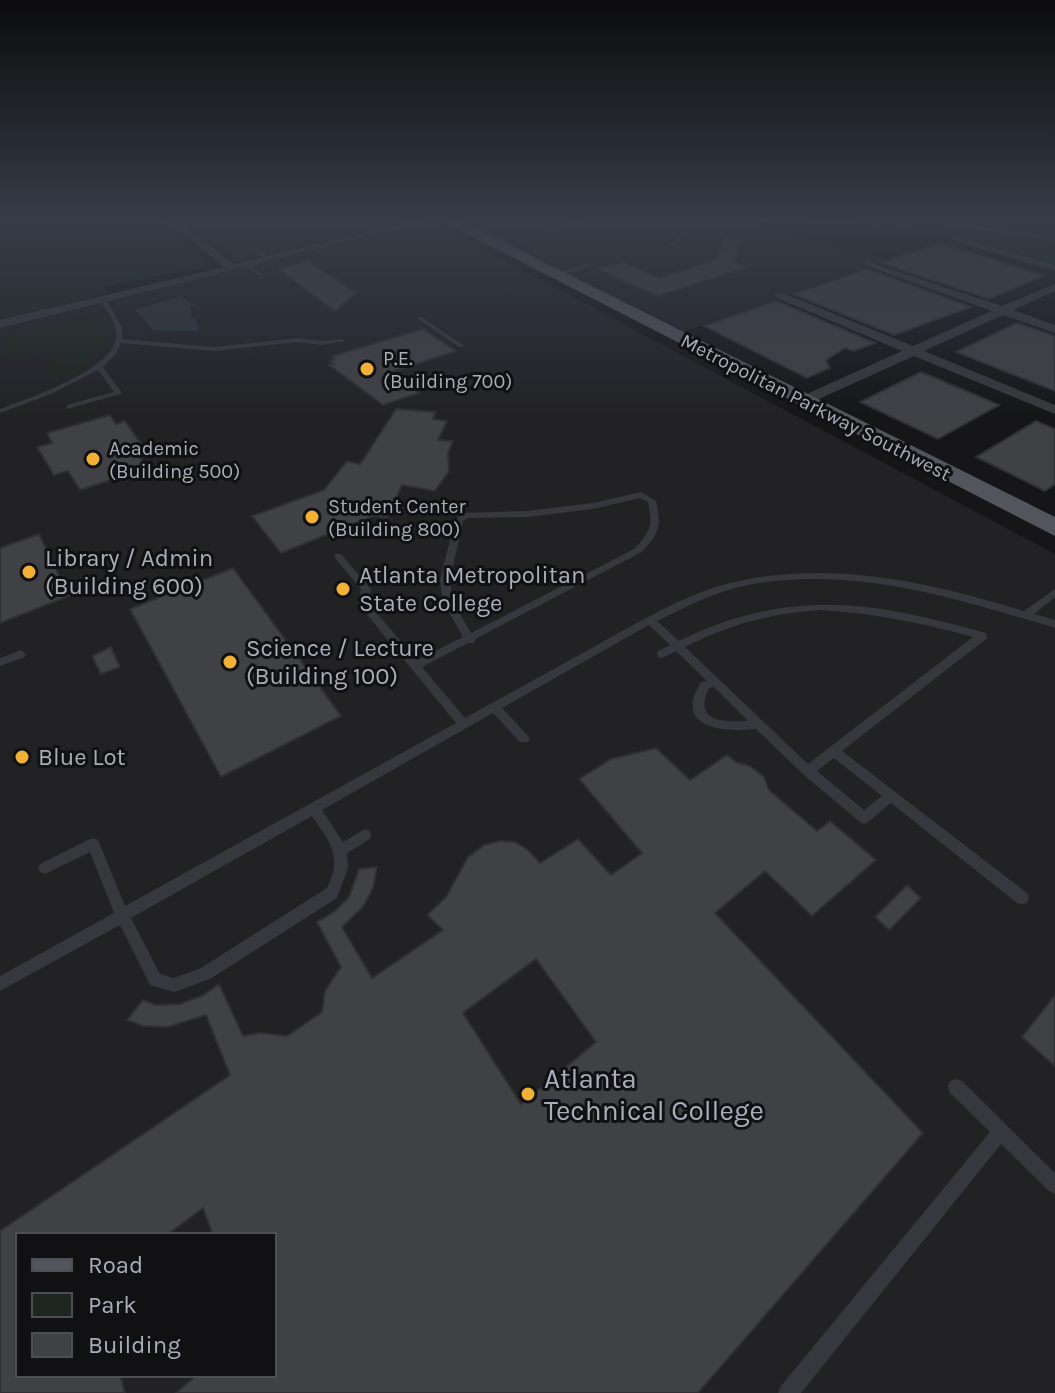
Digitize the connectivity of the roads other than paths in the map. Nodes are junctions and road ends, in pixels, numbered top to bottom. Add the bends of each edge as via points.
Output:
1 (152, 286) edge
2 (577, 286) edge
3 (933, 286) edge
4 (1055, 287) edge
5 (779, 295) dead end
6 (102, 298) junction
7 (1003, 311) junction
8 (420, 318) dead end
9 (0, 324) edge
10 (1055, 329) edge
11 (119, 341) junction
12 (342, 341) dead end
13 (461, 346) dead end
14 (914, 351) junction
15 (99, 367) junction
16 (805, 400) junction
17 (70, 407) dead end
18 (1055, 410) edge
19 (0, 411) edge
20 (1055, 528) edge
21 (338, 556) dead end
22 (1055, 592) edge
23 (1027, 614) junction
24 (650, 620) junction
25 (1055, 624) edge
26 (470, 640) junction
27 (677, 646) junction
28 (21, 654) dead end
29 (662, 654) dead end
30 (0, 662) edge
31 (415, 666) junction
32 (715, 683) junction
33 (494, 707) junction
34 (464, 724) junction
35 (758, 724) junction
36 (524, 739) dead end
37 (834, 751) junction
38 (808, 771) junction
39 (891, 796) junction
40 (314, 808) junction
41 (365, 835) dead end
42 (341, 850) junction
43 (45, 868) dead end
44 (1022, 898) dead end
45 (122, 915) junction
46 (0, 984) edge
47 (956, 1087) dead end
48 (1001, 1131) junction
49 (1055, 1185) edge
50 (788, 1393) edge

1 - 6 street
2 - 16 main road, Metropolitan Parkway Southwest
3 - 7 street
4 - 7 street
5 - 14 street
6 - 9 street
6 - 11 lane via 119,327
7 - 10 street
7 - 14 street
8 - 13 lane
11 - 12 lane via 214,349
11 - 15 lane
14 - 16 street
14 - 18 street
15 - 17 lane via 118,393
15 - 19 lane
16 - 20 main road, Metropolitan Parkway Southwest
21 - 31 lane via 366,589 363,604
22 - 23 lane
23 - 24 lane via 890,582 803,576 719,590
23 - 25 lane
24 - 27 lane
24 - 33 lane
26 - 26 lane via 637,551 651,538 657,522 652,501 630,495 579,508 465,515 459,520 445,580 448,602
26 - 31 lane
27 - 29 lane
27 - 32 lane
27 - 37 lane via 714,628 782,608 840,605 910,615 982,636
28 - 30 lane
31 - 34 lane
32 - 35 lane
32 - 35 lane via 705,685 698,697 706,720 721,727
33 - 34 lane
33 - 36 lane
34 - 40 lane
35 - 38 lane
37 - 38 lane
37 - 39 lane
38 - 39 lane via 864,818
39 - 44 lane
40 - 42 lane
40 - 45 lane
41 - 42 lane
42 - 45 lane via 343,873 332,893 205,974 174,985 155,980
43 - 45 lane via 93,844
45 - 46 lane
47 - 48 lane
48 - 49 lane
48 - 50 lane

